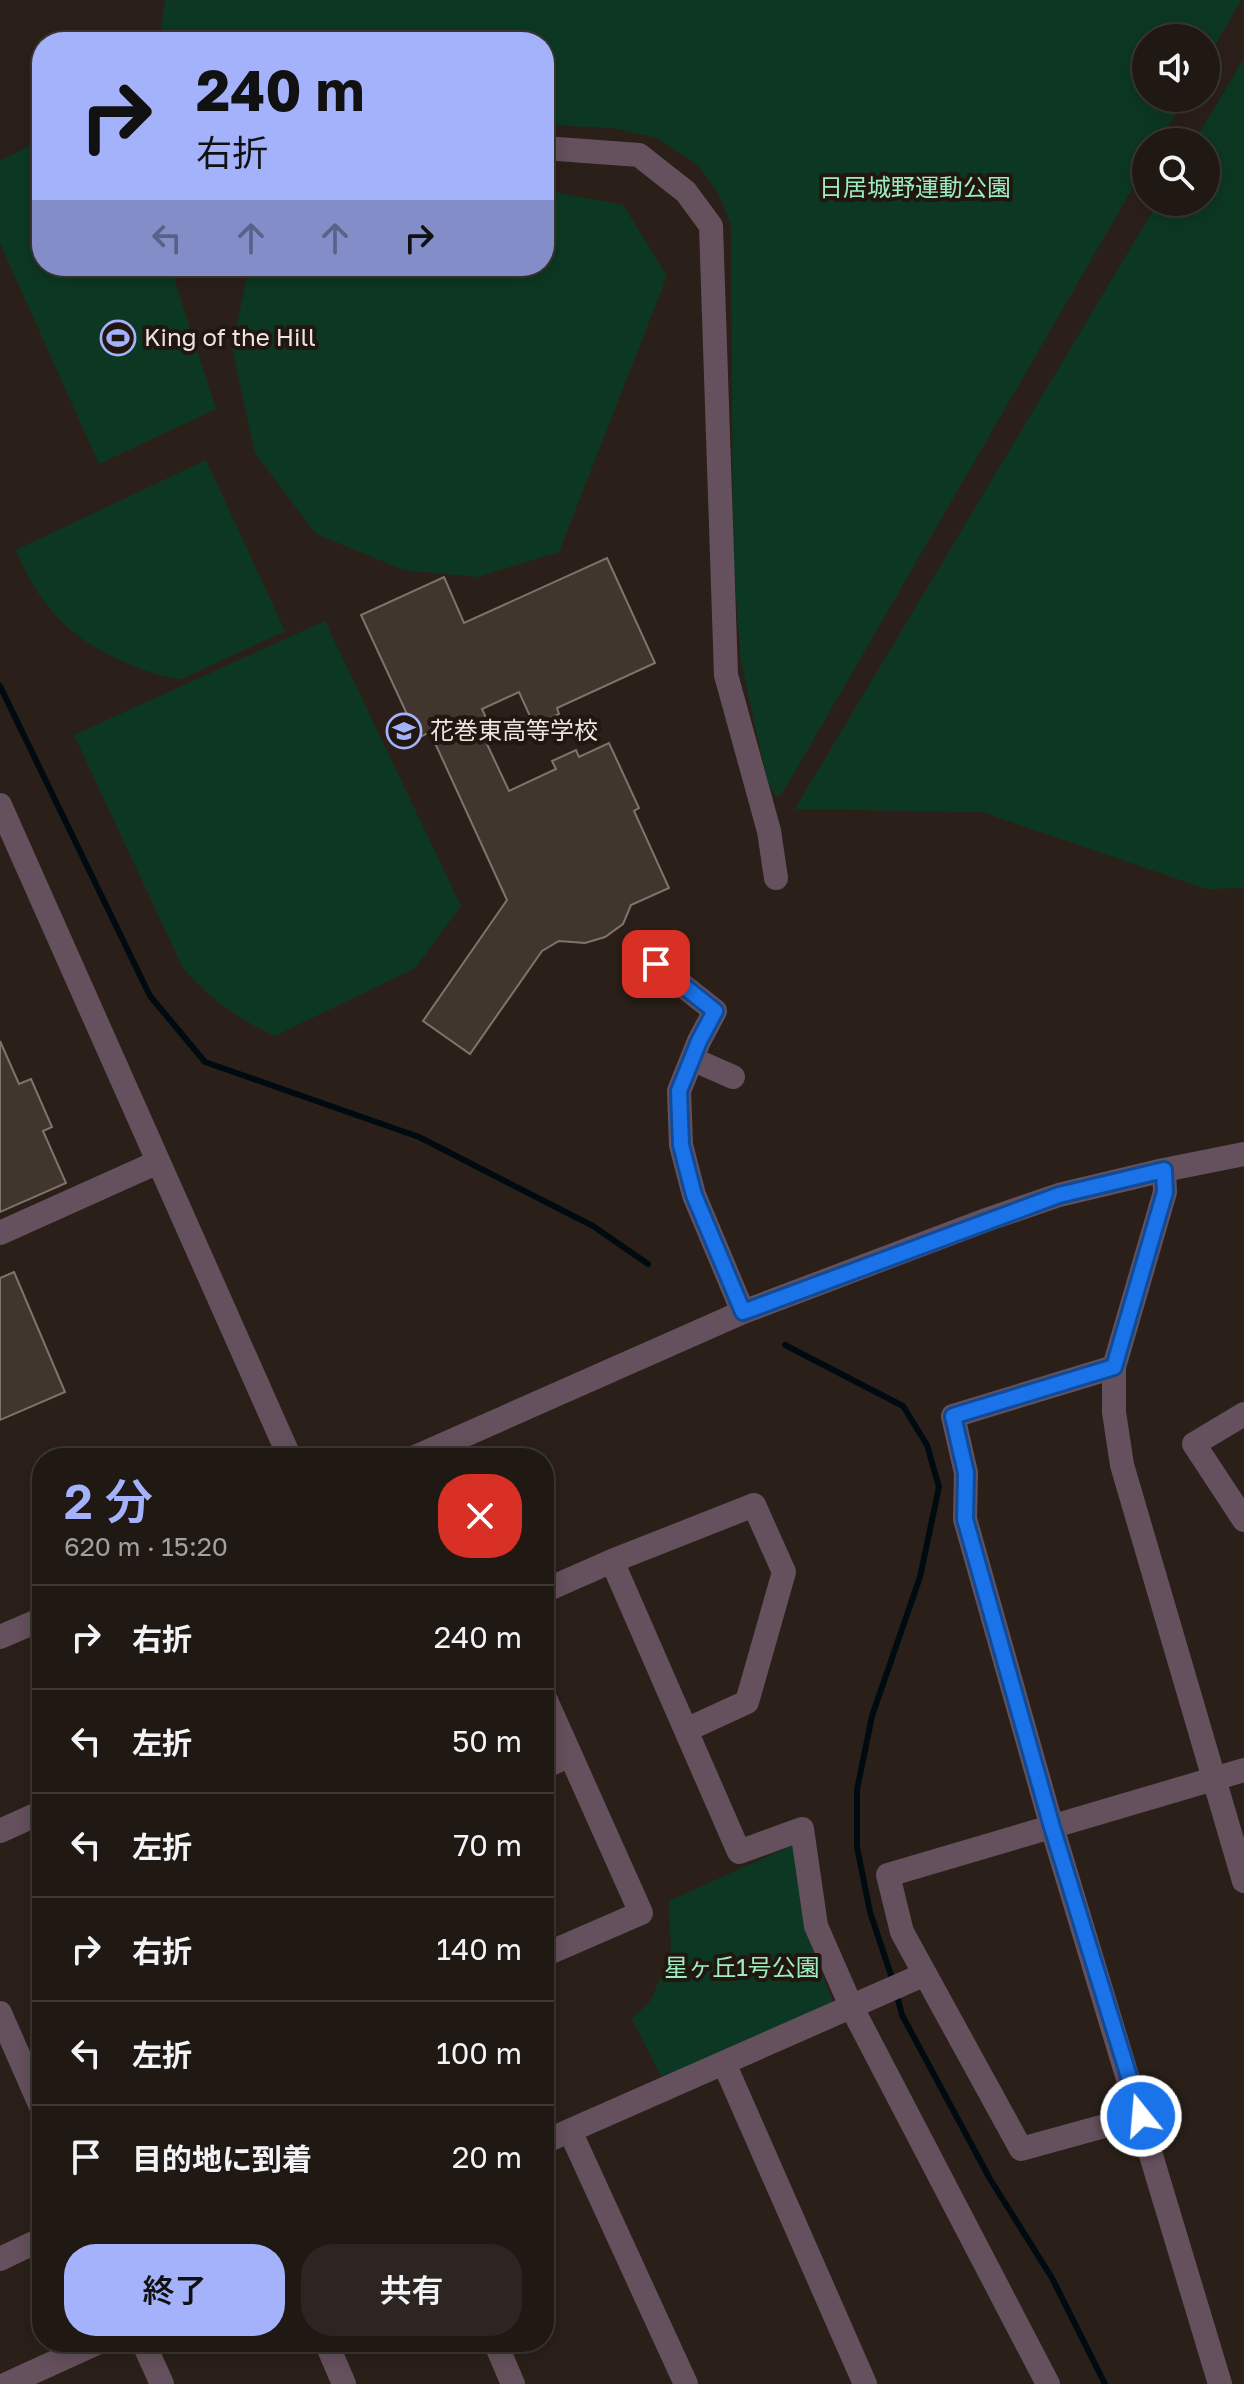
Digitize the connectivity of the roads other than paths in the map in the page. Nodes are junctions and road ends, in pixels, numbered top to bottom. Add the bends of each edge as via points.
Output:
1 (554, 149) edge
2 (0, 805) edge
3 (776, 878) dead end
4 (634, 947) dead end
5 (692, 1059) junction
6 (733, 1077) dead end
7 (1244, 1154) edge
8 (158, 1162) junction
9 (1164, 1170) junction
10 (0, 1233) edge
11 (743, 1312) junction
12 (1114, 1367) junction
13 (1244, 1414) edge
14 (286, 1448) edge
15 (442, 1448) edge
16 (1243, 1516) edge
17 (612, 1561) junction
18 (554, 1587) edge
19 (32, 1623) edge
20 (0, 1637) edge
21 (554, 1719) edge
22 (686, 1730) junction
23 (570, 1755) junction
24 (554, 1762) edge
25 (1244, 1770) edge
26 (1213, 1778) junction
27 (32, 1817) edge
28 (1052, 1827) junction
29 (0, 1831) edge
30 (1244, 1881) edge
31 (554, 1951) edge
32 (923, 1975) junction
33 (851, 2006) junction
34 (0, 2013) edge
35 (724, 2063) junction
36 (32, 2086) edge
37 (1141, 2116) junction
38 (570, 2131) junction
39 (554, 2138) edge
40 (32, 2244) edge
41 (0, 2259) edge
42 (77, 2352) edge
43 (148, 2352) edge
44 (330, 2352) edge
45 (499, 2352) edge
46 (7, 2384) edge
47 (162, 2384) edge
48 (344, 2384) edge
49 (513, 2384) edge
50 (686, 2384) edge
51 (865, 2384) edge
52 (1048, 2384) edge
53 (1220, 2384) edge

1 - 3 street via 639,155 686,192 711,226 726,675 769,831
2 - 8 street
4 - 5 street via 715,1011
5 - 6 street
5 - 11 street via 679,1091 681,1145 694,1195
7 - 9 street
8 - 10 street
8 - 14 street
9 - 11 street via 1045,1200
9 - 12 street via 1165,1192
11 - 15 street
12 - 26 street via 1122,1465
12 - 28 street via 953,1416 966,1473 965,1519
13 - 16 street via 1194,1444
17 - 18 street
17 - 22 street
17 - 22 street via 754,1505 784,1572 747,1702
19 - 20 street
21 - 23 street
22 - 33 street via 739,1852 802,1829 816,1926
23 - 24 street
23 - 31 street via 641,1913
25 - 26 street
26 - 28 street
26 - 30 street
27 - 29 street
28 - 32 street via 888,1875 902,1932
28 - 37 street
32 - 33 street
32 - 37 street via 1021,2149
33 - 35 street
33 - 52 street
34 - 36 street
35 - 38 street
35 - 51 street
37 - 53 street
38 - 39 street
38 - 50 street
40 - 41 street
42 - 46 street
43 - 47 street
44 - 48 street
45 - 49 street

